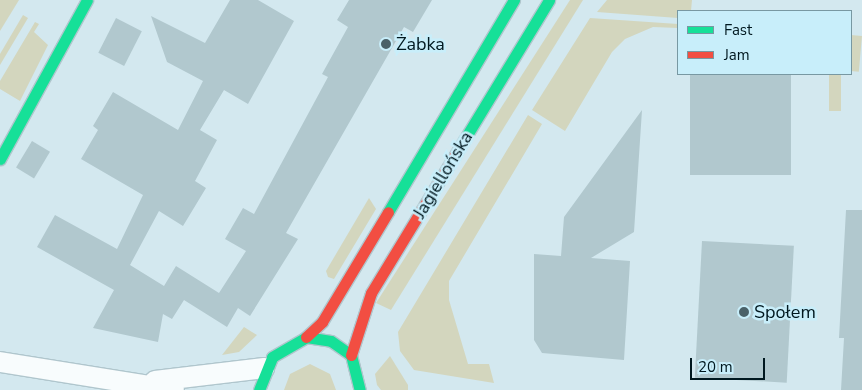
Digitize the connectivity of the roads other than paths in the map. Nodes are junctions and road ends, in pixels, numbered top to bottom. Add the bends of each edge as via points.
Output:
1 (87, 0) edge
2 (514, 0) edge
3 (549, 0) edge
4 (0, 159) edge
5 (306, 337) junction
6 (351, 355) junction
7 (0, 362) edge
8 (264, 368) junction
9 (140, 382) junction
10 (362, 388) edge
11 (174, 390) edge
12 (259, 390) edge

1 - 4 street
2 - 5 street, Jagiellońska via 322,322
3 - 6 street, Jagiellońska via 371,292
5 - 6 street via 331,341
5 - 8 street, Jagiellońska via 280,350
6 - 10 street
7 - 9 street
8 - 9 street
8 - 12 street
9 - 11 street

